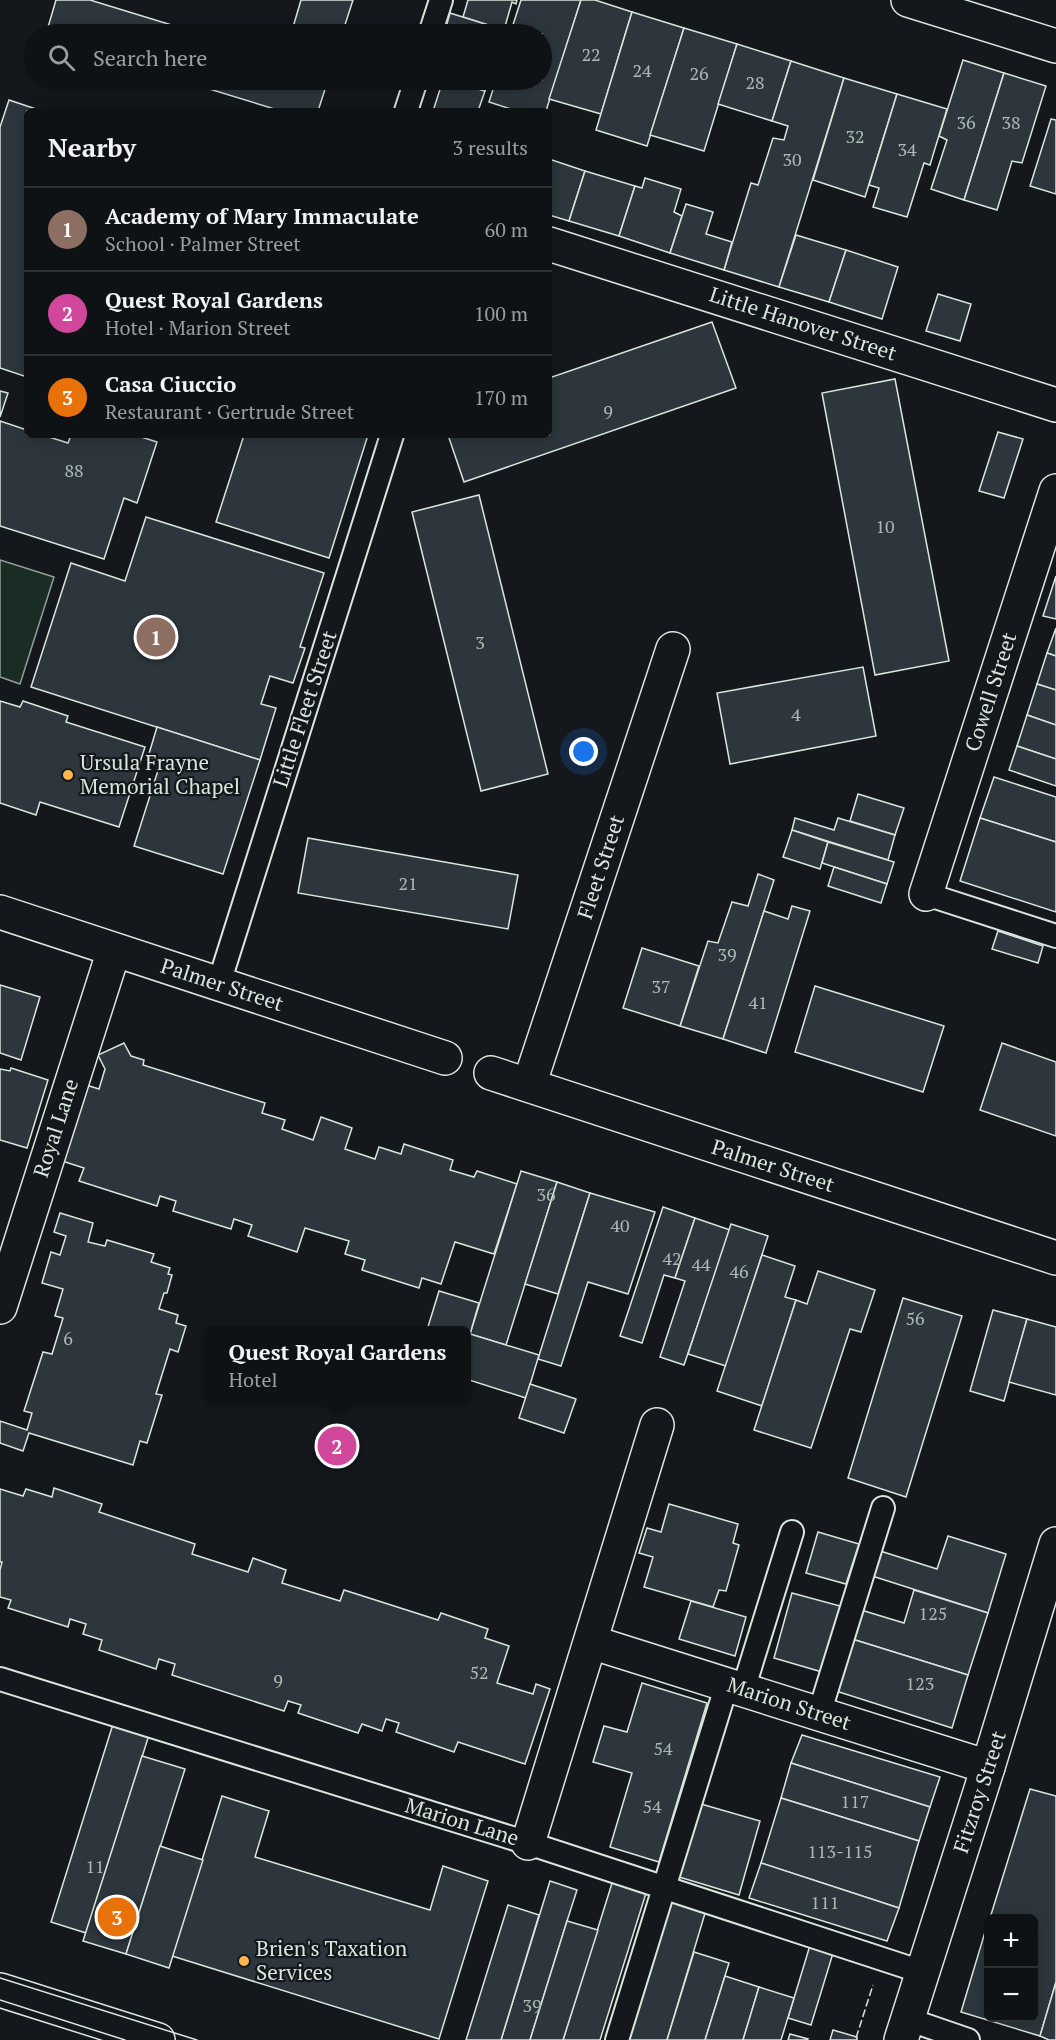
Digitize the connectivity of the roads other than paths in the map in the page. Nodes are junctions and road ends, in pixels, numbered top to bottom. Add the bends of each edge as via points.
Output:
1 (441, 0) edge
2 (908, 0) edge
3 (433, 24) edge
4 (1056, 46) edge
5 (413, 90) edge
6 (407, 108) edge
7 (552, 245) edge
8 (1056, 405) edge
9 (391, 438) edge
10 (1056, 490) edge
11 (673, 649) dead end
12 (926, 894) joint
13 (0, 912) edge
14 (1056, 936) edge
15 (114, 950) junction
16 (219, 983) junction
17 (445, 1058) dead end
18 (491, 1073) dead end
19 (529, 1085) junction
20 (1056, 1258) edge
21 (6, 1267) edge
22 (0, 1307) edge
23 (657, 1425) dead end
24 (883, 1508) dead end
25 (792, 1532) dead end
26 (1056, 1544) edge
27 (591, 1641) junction
28 (0, 1678) edge
29 (735, 1687) junction
30 (819, 1714) junction
31 (988, 1767) junction
32 (528, 1843) junction
33 (665, 1886) junction
34 (922, 1972) junction
35 (0, 1990) edge
36 (904, 2030) edge
37 (158, 2040) edge
38 (617, 2040) edge
39 (969, 2040) edge

1 - 3 lane
2 - 4 street
5 - 6 lane
7 - 8 street, Little Hanover Street
9 - 16 lane, Little Fleet Street
10 - 12 street, Cowell Street
11 - 19 street, Fleet Street
12 - 14 lane
13 - 15 street, Palmer Street
15 - 16 street, Palmer Street
15 - 21 street, Royal Lane
16 - 17 street, Palmer Street
18 - 19 street, Palmer Street
19 - 20 street, Palmer Street
21 - 22 street, Royal Lane
23 - 27 street
24 - 30 lane
25 - 29 lane
26 - 31 street, Fitzroy Street
27 - 29 street, Marion Street
27 - 32 street
28 - 32 lane, Marion Lane
29 - 30 street, Marion Street
29 - 33 lane
30 - 31 street, Marion Street
31 - 34 street, Fitzroy Street
32 - 33 lane, Marion Lane
33 - 34 lane, Marion Lane
33 - 38 lane
34 - 36 street, Fitzroy Street
35 - 37 street
36 - 39 lane

